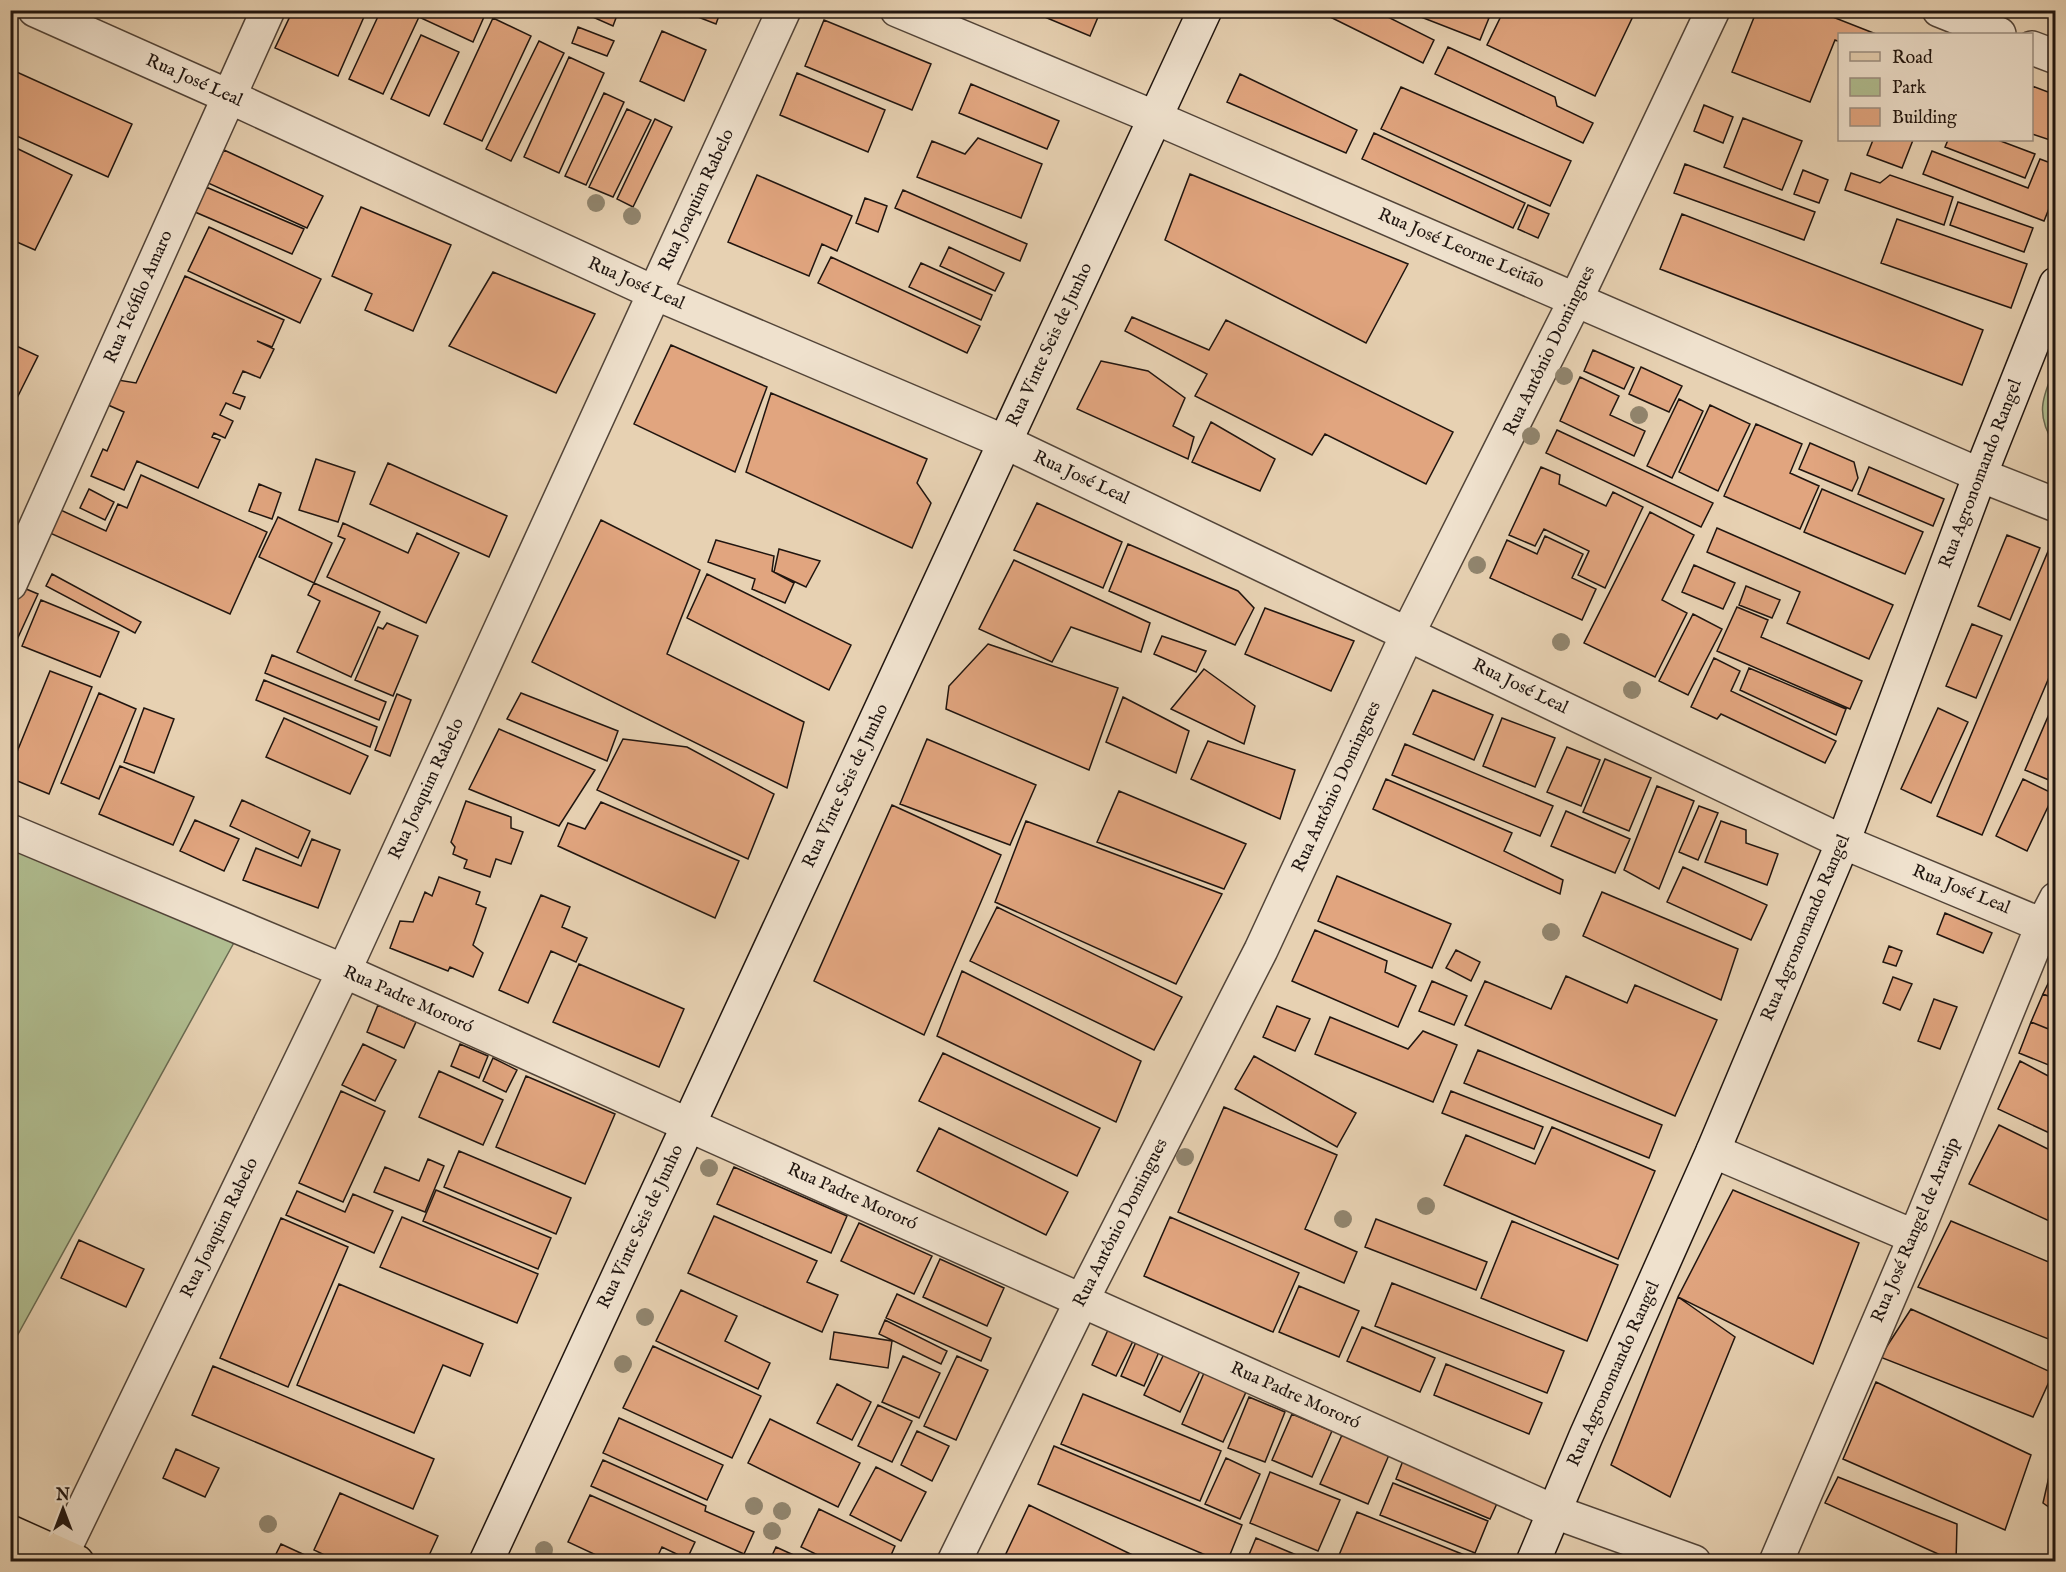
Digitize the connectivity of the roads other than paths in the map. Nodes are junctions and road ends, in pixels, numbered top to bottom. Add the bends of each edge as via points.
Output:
1 (34, 10) edge
2 (268, 10) edge
3 (784, 10) edge
4 (897, 10) edge
5 (1205, 10) edge
6 (1713, 10) edge
7 (1939, 10) edge
8 (1996, 33) edge
9 (2033, 49) edge
10 (2055, 57) edge
11 (230, 97) junction
12 (1156, 118) junction
13 (2055, 284) edge
14 (655, 293) junction
15 (1576, 299) junction
16 (1005, 442) junction
17 (1980, 475) junction
18 (2055, 505) edge
19 (10, 584) edge
20 (1408, 633) junction
21 (10, 831) edge
22 (1843, 842) junction
23 (2051, 918) edge
24 (344, 972) junction
25 (689, 1124) junction
26 (1713, 1151) junction
27 (1915, 1237) junction
28 (1082, 1300) junction
29 (1555, 1512) junction
30 (10, 1532) edge
31 (66, 1559) edge
32 (486, 1562) edge
33 (954, 1562) edge
34 (1533, 1562) edge
35 (1694, 1562) edge
36 (1776, 1562) edge

1 - 11 street, Rua José Leal
2 - 11 street, Rua Teófilo Amaro
3 - 14 street, Rua Joaquim Rabelo
4 - 12 street, Rua José Leorne Leitão
5 - 12 street, Rua Vinte Seis de Junho
6 - 15 street, Rua Antônio Domingues
7 - 8 street
9 - 10 street
11 - 14 street, Rua José Leal
11 - 19 street, Rua Teófilo Amaro
12 - 15 street, Rua José Leorne Leitão
12 - 16 street, Rua Vinte Seis de Junho
13 - 17 street, Rua Agronomando Rangel
14 - 16 street, Rua José Leal
14 - 24 street, Rua Joaquim Rabelo
15 - 17 street, Rua José Leorne Leitão
15 - 20 street, Rua Antônio Domingues
16 - 20 street, Rua José Leal
16 - 25 street, Rua Vinte Seis de Junho
17 - 18 street, Rua José Leorne Leitão
17 - 22 street, Rua Agronomando Rangel
20 - 22 street, Rua José Leal
20 - 28 street, Rua Antônio Domingues via 1261,950
21 - 24 street, Rua Padre Mororó
22 - 23 street, Rua José Leal
22 - 26 street, Rua Agronomando Rangel
23 - 27 street, Rua José Rangel de Araujp
24 - 25 street, Rua Padre Mororó
24 - 31 street, Rua Joaquim Rabelo
25 - 28 street, Rua Padre Mororó
25 - 32 street, Rua Vinte Seis de Junho
26 - 27 street
26 - 29 street, Rua Agronomando Rangel
27 - 36 street, Rua José Rangel de Araujp
28 - 29 street, Rua Padre Mororó
28 - 33 street, Rua Antônio Domingues
29 - 34 street, Rua Agronomando Rangel
29 - 35 street, Rua Padre Mororó
30 - 31 main road

